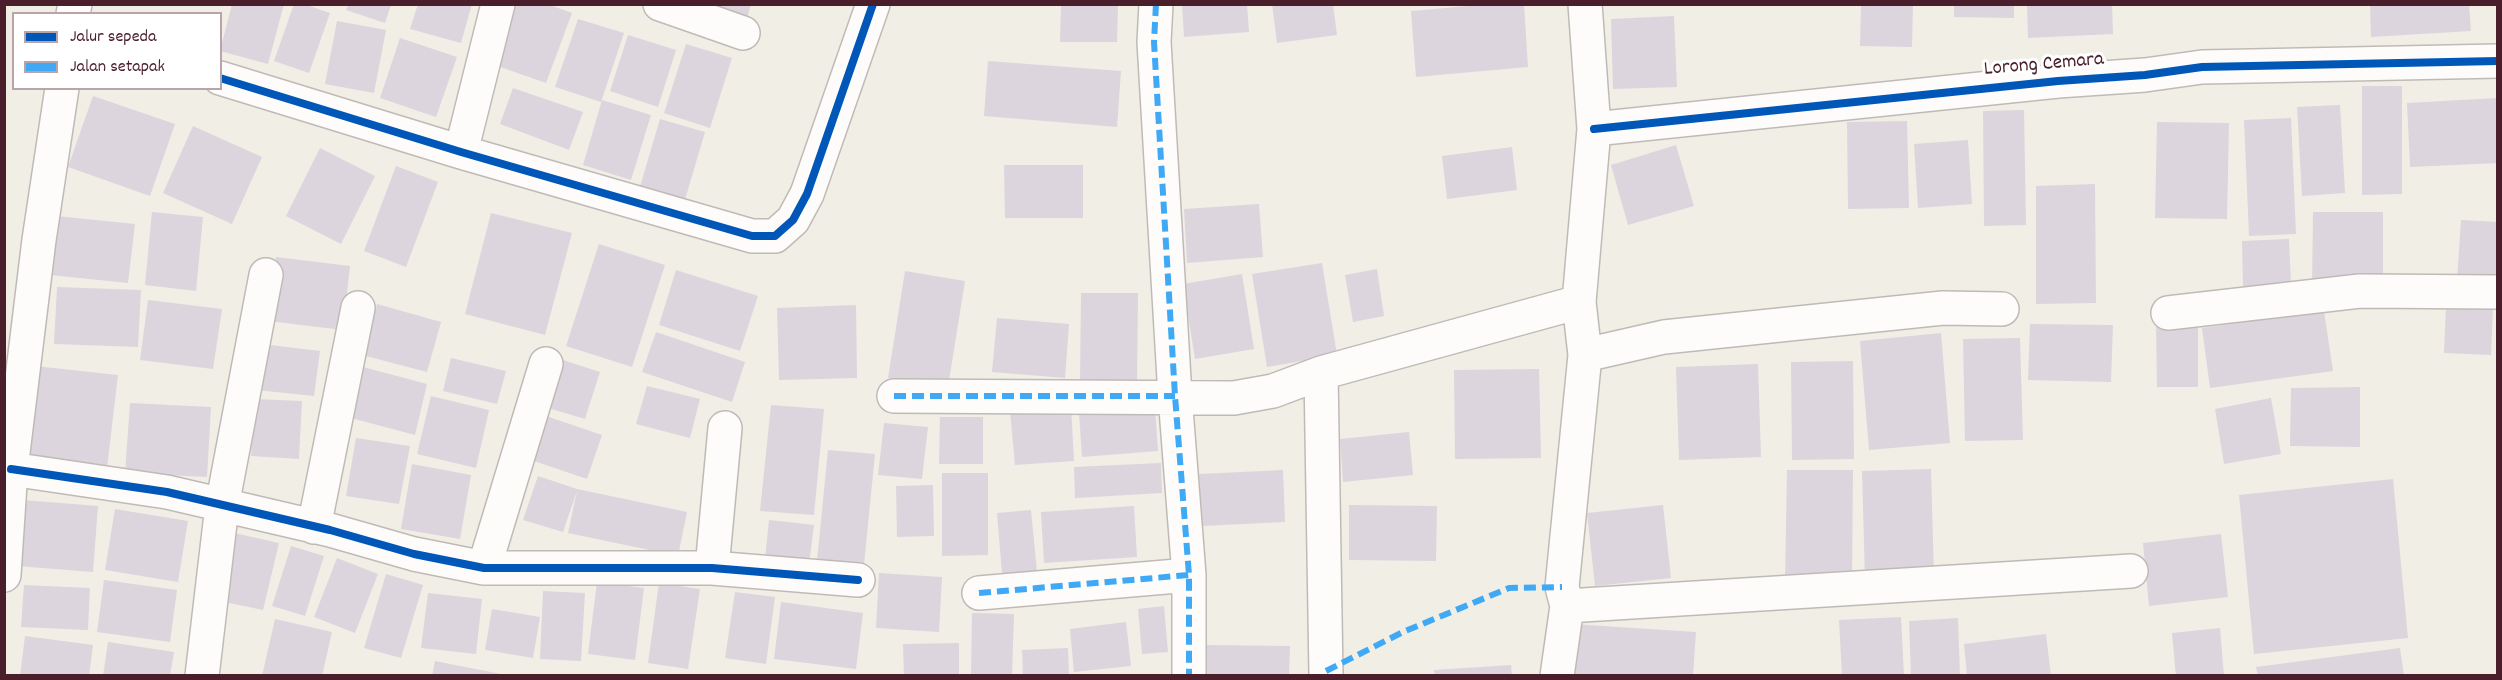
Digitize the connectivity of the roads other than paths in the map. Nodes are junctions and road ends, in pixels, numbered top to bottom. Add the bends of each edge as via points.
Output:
1 (498, 4) edge
2 (660, 4) edge
3 (873, 4) edge
4 (1156, 4) edge
5 (1585, 4) edge
6 (743, 33) dead end
7 (2498, 61) edge
8 (222, 79) edge
9 (62, 90) edge
10 (1594, 129) junction
11 (461, 152) junction
12 (266, 275) dead end
13 (2498, 292) edge
14 (1580, 302) junction
15 (358, 308) dead end
16 (2002, 309) dead end
17 (2168, 313) dead end
18 (1585, 356) junction
19 (546, 364) dead end
20 (1321, 373) junction
21 (894, 396) dead end
22 (1175, 396) junction
23 (725, 428) dead end
24 (11, 469) junction
25 (222, 506) junction
26 (314, 526) junction
27 (484, 568) junction
28 (712, 568) junction
29 (2131, 572) dead end
30 (4, 575) edge
31 (1189, 575) junction
32 (858, 580) dead end
33 (979, 593) dead end
34 (1567, 606) junction
35 (202, 675) edge
36 (1189, 675) edge
37 (1326, 675) edge
38 (1557, 675) edge

1 - 11 street
2 - 6 street
3 - 11 street via 807,194 793,220 775,236 752,236
4 - 22 street via 1154,42
5 - 10 street
7 - 10 street, Lorong Cemara via 2202,67
8 - 11 street
9 - 24 street
10 - 14 street
12 - 25 street
13 - 17 street via 2360,291
14 - 18 street
14 - 20 street
15 - 26 street
16 - 18 street via 1944,308 1664,337
18 - 34 street via 1562,587
19 - 27 street
20 - 22 street via 1272,391 1244,396
20 - 37 street
21 - 22 street
22 - 31 street
23 - 28 street
24 - 25 street via 167,492
24 - 30 street
25 - 26 street
25 - 35 street
26 - 27 street via 414,554
27 - 28 street
28 - 32 street
29 - 34 street
31 - 33 street
31 - 36 street
34 - 38 street

